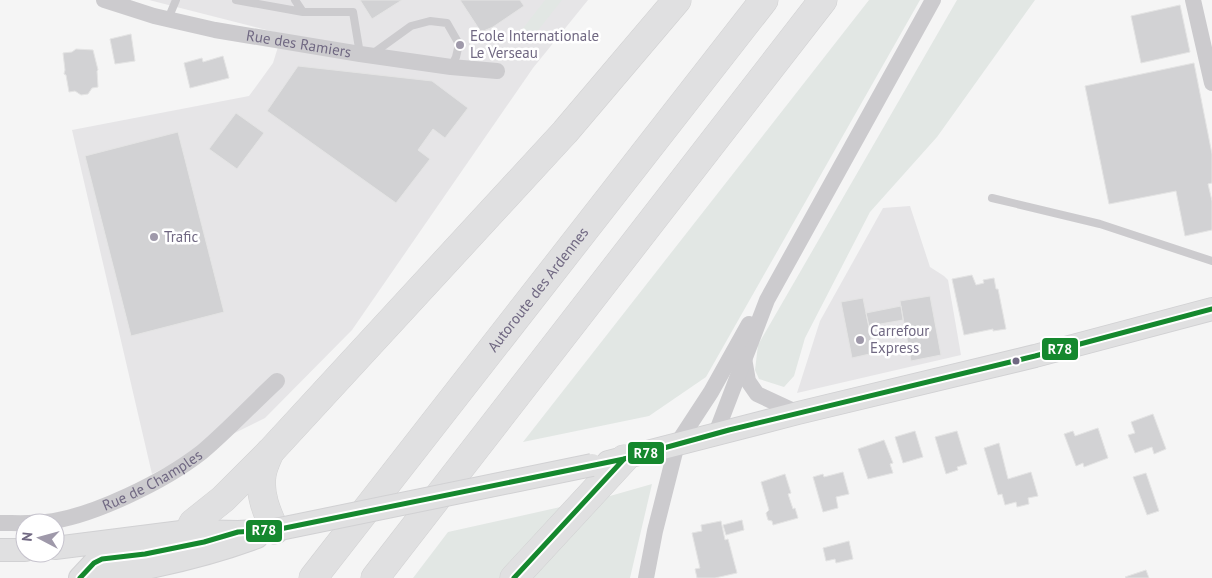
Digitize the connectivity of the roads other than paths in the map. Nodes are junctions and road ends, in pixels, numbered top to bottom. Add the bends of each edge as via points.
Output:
1 (104, 0) edge
2 (176, 0) edge
3 (236, 0) edge
4 (296, 0) edge
5 (677, 0) edge
6 (764, 0) edge
7 (823, 0) edge
8 (933, 0) edge
9 (1193, 0) edge
10 (304, 12) junction
11 (746, 13) edge
12 (168, 20) junction
13 (360, 54) junction
14 (451, 67) junction
15 (497, 71) dead end
16 (1212, 83) edge
17 (992, 198) dead end
18 (1212, 262) edge
19 (767, 300) junction
20 (1212, 309) edge
21 (744, 358) junction
22 (277, 381) dead end
23 (798, 413) junction
24 (716, 433) junction
25 (676, 444) junction
26 (270, 452) junction
27 (624, 459) junction
28 (0, 523) edge
29 (275, 530) junction
30 (189, 531) junction
31 (231, 541) junction
32 (65, 547) edge
33 (0, 550) edge
34 (15, 550) edge
35 (80, 578) edge
36 (91, 578) edge
37 (313, 578) edge
38 (375, 578) edge
39 (514, 578) edge
40 (646, 578) edge

1 - 12 street, Rue des Ramiers
2 - 12 lane
3 - 10 lane
4 - 10 lane
5 - 26 highway via 565,132
6 - 11 highway, Autoroute des Ardennes
7 - 38 highway
8 - 19 street
9 - 16 street
10 - 13 lane via 353,12
11 - 37 highway, Autoroute des Ardennes
12 - 13 street, Rue des Ramiers
13 - 14 street, Rue des Ramiers
13 - 14 lane via 375,52 411,26 430,21 447,23 460,44
14 - 15 street, Rue des Ramiers
17 - 18 lane via 1100,224
19 - 21 street
19 - 25 street via 744,330 711,392
20 - 23 main road
21 - 23 street via 748,381 757,394
21 - 24 street
22 - 28 street, Rue de Champles via 201,452 165,477 116,502 74,516 46,522
23 - 24 main road
24 - 25 main road
25 - 27 main road
25 - 40 street
26 - 29 highway via 262,475 263,498
26 - 30 highway via 223,499 193,523
27 - 29 main road, bridge
27 - 39 highway
29 - 31 main road
30 - 31 main road
30 - 32 main road
31 - 35 main road via 204,542 102,559
31 - 36 main road via 130,572
33 - 34 main road

